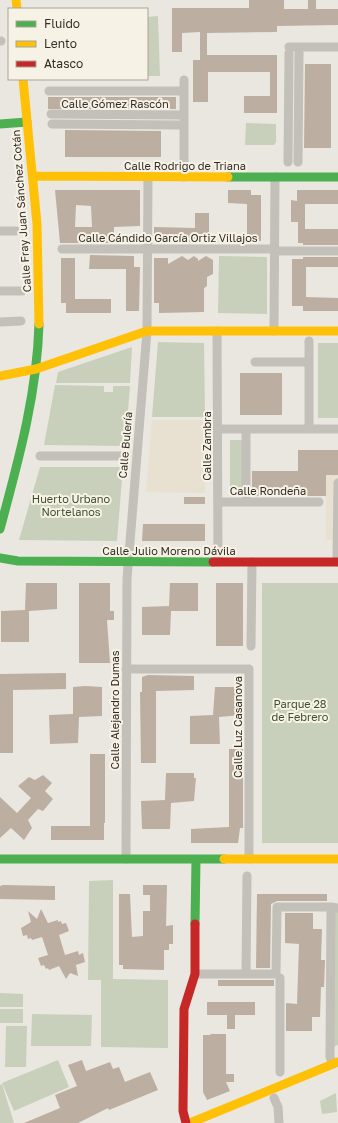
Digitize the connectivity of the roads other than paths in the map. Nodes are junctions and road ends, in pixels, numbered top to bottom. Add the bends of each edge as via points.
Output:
1 (338, 47) edge
2 (292, 51) junction
3 (23, 80) edge
4 (184, 80) dead end
5 (48, 91) dead end
6 (178, 91) dead end
7 (51, 114) dead end
8 (178, 115) dead end
9 (27, 122) junction
10 (0, 124) edge
11 (52, 124) dead end
12 (178, 125) dead end
13 (288, 162) dead end
14 (298, 162) dead end
15 (32, 176) junction
16 (148, 176) junction
17 (184, 177) junction
18 (275, 177) junction
19 (338, 177) edge
20 (0, 231) edge
21 (16, 231) dead end
22 (62, 249) dead end
23 (147, 249) junction
24 (278, 250) junction
25 (338, 251) edge
26 (0, 291) edge
27 (22, 291) dead end
28 (0, 322) edge
29 (21, 322) dead end
30 (147, 331) junction
31 (217, 331) junction
32 (274, 331) junction
33 (338, 331) edge
34 (309, 341) dead end
35 (255, 362) dead end
36 (309, 362) junction
37 (36, 369) junction
38 (0, 376) edge
39 (218, 429) junction
40 (309, 429) junction
41 (338, 429) edge
42 (246, 433) dead end
43 (40, 456) dead end
44 (126, 456) dead end
45 (338, 483) edge
46 (246, 496) dead end
47 (218, 502) junction
48 (319, 502) dead end
49 (0, 529) edge
50 (338, 537) edge
51 (0, 558) edge
52 (128, 562) junction
53 (218, 562) junction
54 (252, 562) junction
55 (338, 562) edge
56 (251, 646) dead end
57 (126, 669) junction
58 (0, 859) edge
59 (126, 859) junction
60 (196, 859) junction
61 (249, 859) junction
62 (338, 859) edge
63 (247, 876) dead end
64 (335, 908) edge
65 (195, 974) junction
66 (246, 974) junction
67 (278, 976) junction
68 (336, 1063) edge
69 (280, 1072) dead end
70 (338, 1072) edge
71 (274, 1098) junction
72 (186, 1123) edge
73 (190, 1123) edge
74 (215, 1123) edge
75 (279, 1123) edge

1 - 2 street
2 - 13 street
2 - 14 street
3 - 9 street, Calle Fray Juan Sánchez Cotán
4 - 17 street
5 - 6 street
7 - 8 street, Calle Gómez Rascón
9 - 10 street
9 - 15 street, Calle Fray Juan Sánchez Cotán
11 - 12 street, Calle Gómez Rascón
15 - 16 street, Calle Rodrigo de Triana
15 - 37 street, Calle Fray Juan Sánchez Cotán via 40,285
16 - 17 street, Calle Rodrigo de Triana
16 - 23 street, Calle Bulería
17 - 18 street, Calle Rodrigo de Triana
18 - 19 street, Calle Rodrigo de Triana
18 - 24 street
20 - 21 street
22 - 23 street, Calle Cándido García Ortiz Villajos
23 - 24 street, Calle Cándido García Ortiz Villajos
23 - 30 street, Calle Bulería
24 - 25 street, Calle Cándido García Ortiz Villajos
24 - 32 street
26 - 27 street
28 - 29 street
30 - 31 street
30 - 37 street
30 - 52 street, Calle Bulería
31 - 32 street
31 - 39 street, Calle Zambra
32 - 33 street
34 - 36 street
35 - 36 street
36 - 40 street
37 - 38 street
37 - 49 street, Calle Fray Juan Sánchez Cotán via 23,442
39 - 40 street
39 - 47 street, Calle Zambra
40 - 41 street
42 - 46 street
43 - 44 street
45 - 50 street
47 - 48 street, Calle Rondeña
47 - 53 street, Calle Zambra
50 - 55 street
51 - 52 street, Calle Julio Moreno Dávila via 13,561
52 - 53 street, Calle Julio Moreno Dávila
52 - 57 street, Calle Alejandro Dumas
53 - 54 street, Calle Julio Moreno Dávila
54 - 55 street, Calle Julio Moreno Dávila
54 - 56 street
57 - 59 street, Calle Alejandro Dumas
57 - 61 street, Calle Luz Casanova via 249,669
58 - 59 street
59 - 60 street
60 - 61 street
60 - 65 street
61 - 62 street
63 - 66 street
64 - 67 street via 277,907
64 - 68 street via 330,1057
65 - 66 street
65 - 72 street via 184,1009 183,1112
66 - 67 street
67 - 69 street
68 - 73 street
70 - 71 street
71 - 74 street
71 - 75 street via 278,1107

